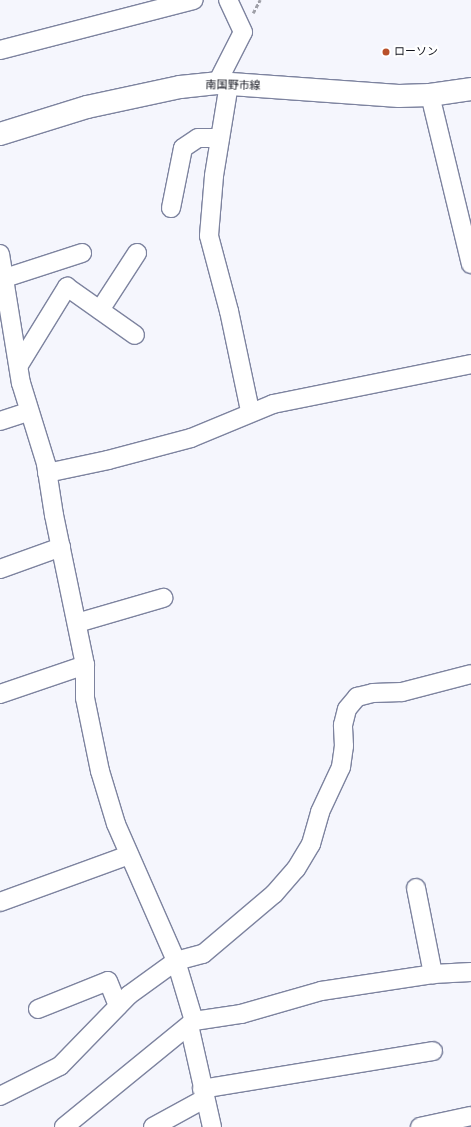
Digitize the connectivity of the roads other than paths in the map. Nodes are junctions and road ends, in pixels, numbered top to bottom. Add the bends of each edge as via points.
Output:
1 (194, 0) edge
2 (228, 0) edge
3 (0, 50) edge
4 (223, 84) junction
5 (471, 89) edge
6 (430, 95) junction
7 (0, 134) edge
8 (220, 138) junction
9 (171, 208) dead end
10 (82, 252) dead end
11 (137, 253) dead end
12 (0, 254) edge
13 (471, 264) edge
14 (5, 278) junction
15 (100, 310) junction
16 (135, 335) dead end
17 (471, 364) edge
18 (19, 365) junction
19 (250, 411) junction
20 (28, 412) junction
21 (0, 421) edge
22 (47, 473) junction
23 (61, 547) junction
24 (0, 569) edge
25 (163, 598) dead end
26 (77, 623) junction
27 (85, 665) junction
28 (471, 674) edge
29 (0, 694) edge
30 (129, 854) junction
31 (416, 888) dead end
32 (0, 902) edge
33 (176, 961) junction
34 (471, 972) edge
35 (433, 974) junction
36 (118, 1006) junction
37 (38, 1009) dead end
38 (192, 1023) junction
39 (433, 1051) dead end
40 (203, 1094) junction
41 (0, 1096) edge
42 (471, 1116) edge
43 (64, 1127) edge
44 (153, 1127) edge
45 (212, 1127) edge
46 (420, 1127) edge

1 - 3 street
2 - 4 street via 243,32
4 - 6 main road, 南国野市線 via 399,96
4 - 7 main road, 南国野市線 via 180,87 87,107
4 - 8 street
5 - 6 main road, 南国野市線
6 - 13 street
8 - 9 street via 198,138 183,148
8 - 19 street via 209,236 229,312
10 - 14 street
11 - 15 street
12 - 14 street
14 - 18 street
15 - 16 street
15 - 18 street via 67,287
17 - 19 street via 273,404
18 - 20 street
19 - 22 street via 191,438
20 - 21 street
20 - 22 street via 41,442
22 - 23 street
23 - 24 street
23 - 26 street
25 - 26 street
26 - 27 street
27 - 29 street
27 - 30 street via 85,698 100,771 116,824
28 - 33 street via 402,692 373,693 357,697 347,709 343,725 341,767 320,812 311,844 296,869 274,894 202,954
30 - 32 street
30 - 33 street
31 - 35 street
33 - 36 street via 129,994
33 - 38 street
34 - 35 street
35 - 38 street via 321,991 241,1014
36 - 37 street via 108,981
36 - 41 street via 60,1066
38 - 40 street
38 - 43 street
39 - 40 street
40 - 44 street
40 - 45 street
42 - 46 street

